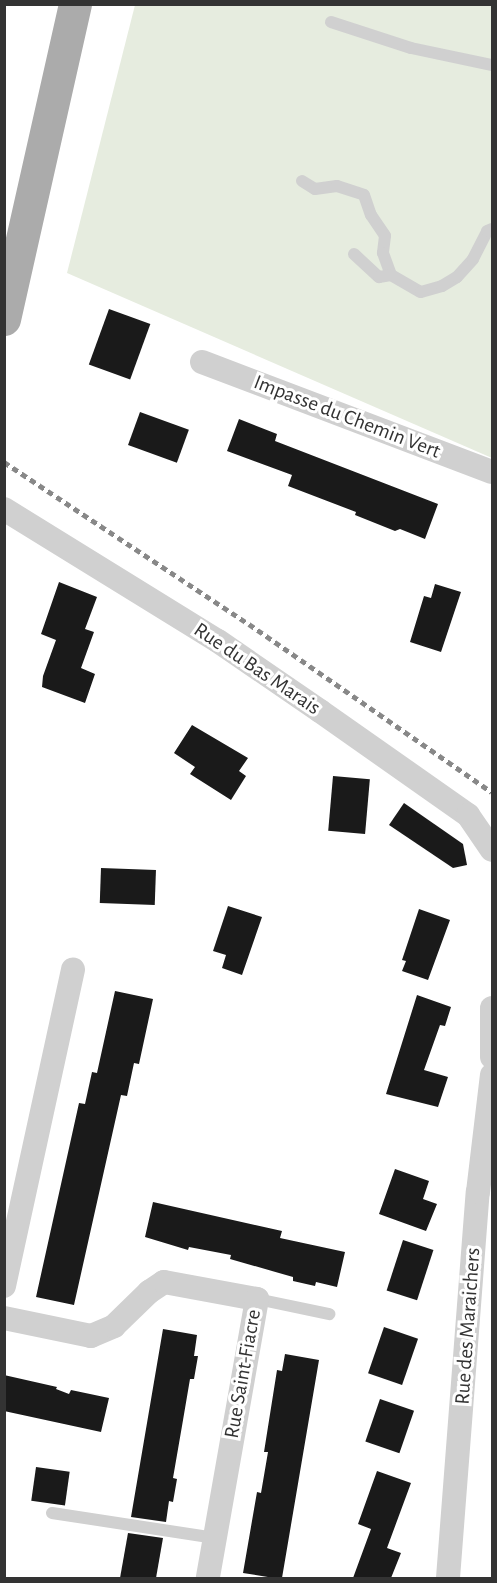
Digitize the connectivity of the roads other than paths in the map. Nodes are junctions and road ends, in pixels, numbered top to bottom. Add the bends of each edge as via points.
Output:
1 (57, 4) edge
2 (75, 4) edge
3 (331, 22) dead end
4 (492, 65) edge
5 (302, 181) dead end
6 (492, 229) edge
7 (4, 239) edge
8 (354, 254) dead end
9 (391, 275) junction
10 (4, 319) edge
11 (202, 362) dead end
12 (492, 472) edge
13 (4, 510) edge
14 (491, 841) edge
15 (73, 969) dead end
16 (492, 1008) edge
17 (492, 1057) edge
18 (492, 1075) edge
19 (4, 1286) edge
20 (257, 1299) junction
21 (329, 1314) dead end
22 (4, 1318) edge
23 (52, 1513) dead end
24 (215, 1538) junction
25 (208, 1578) edge
26 (448, 1578) edge

1 - 7 main road
2 - 10 main road
3 - 4 lane via 411,48
5 - 9 lane via 315,189 337,186 364,195 370,214 385,236 383,253
6 - 9 lane via 486,231 462,271 442,286 421,292
8 - 9 lane via 379,277
11 - 12 street, Impasse du Chemin Vert
13 - 14 street, Rue du Bas Marais via 218,640 468,815
15 - 19 street
16 - 17 street
18 - 26 street, Rue des Maraichers via 479,1183
20 - 21 lane
20 - 22 street, Rue Saint-Fiacre via 164,1282 148,1292 114,1326 92,1336
20 - 24 street, Rue Saint-Fiacre
23 - 24 lane
24 - 25 street, Rue Saint-Fiacre

